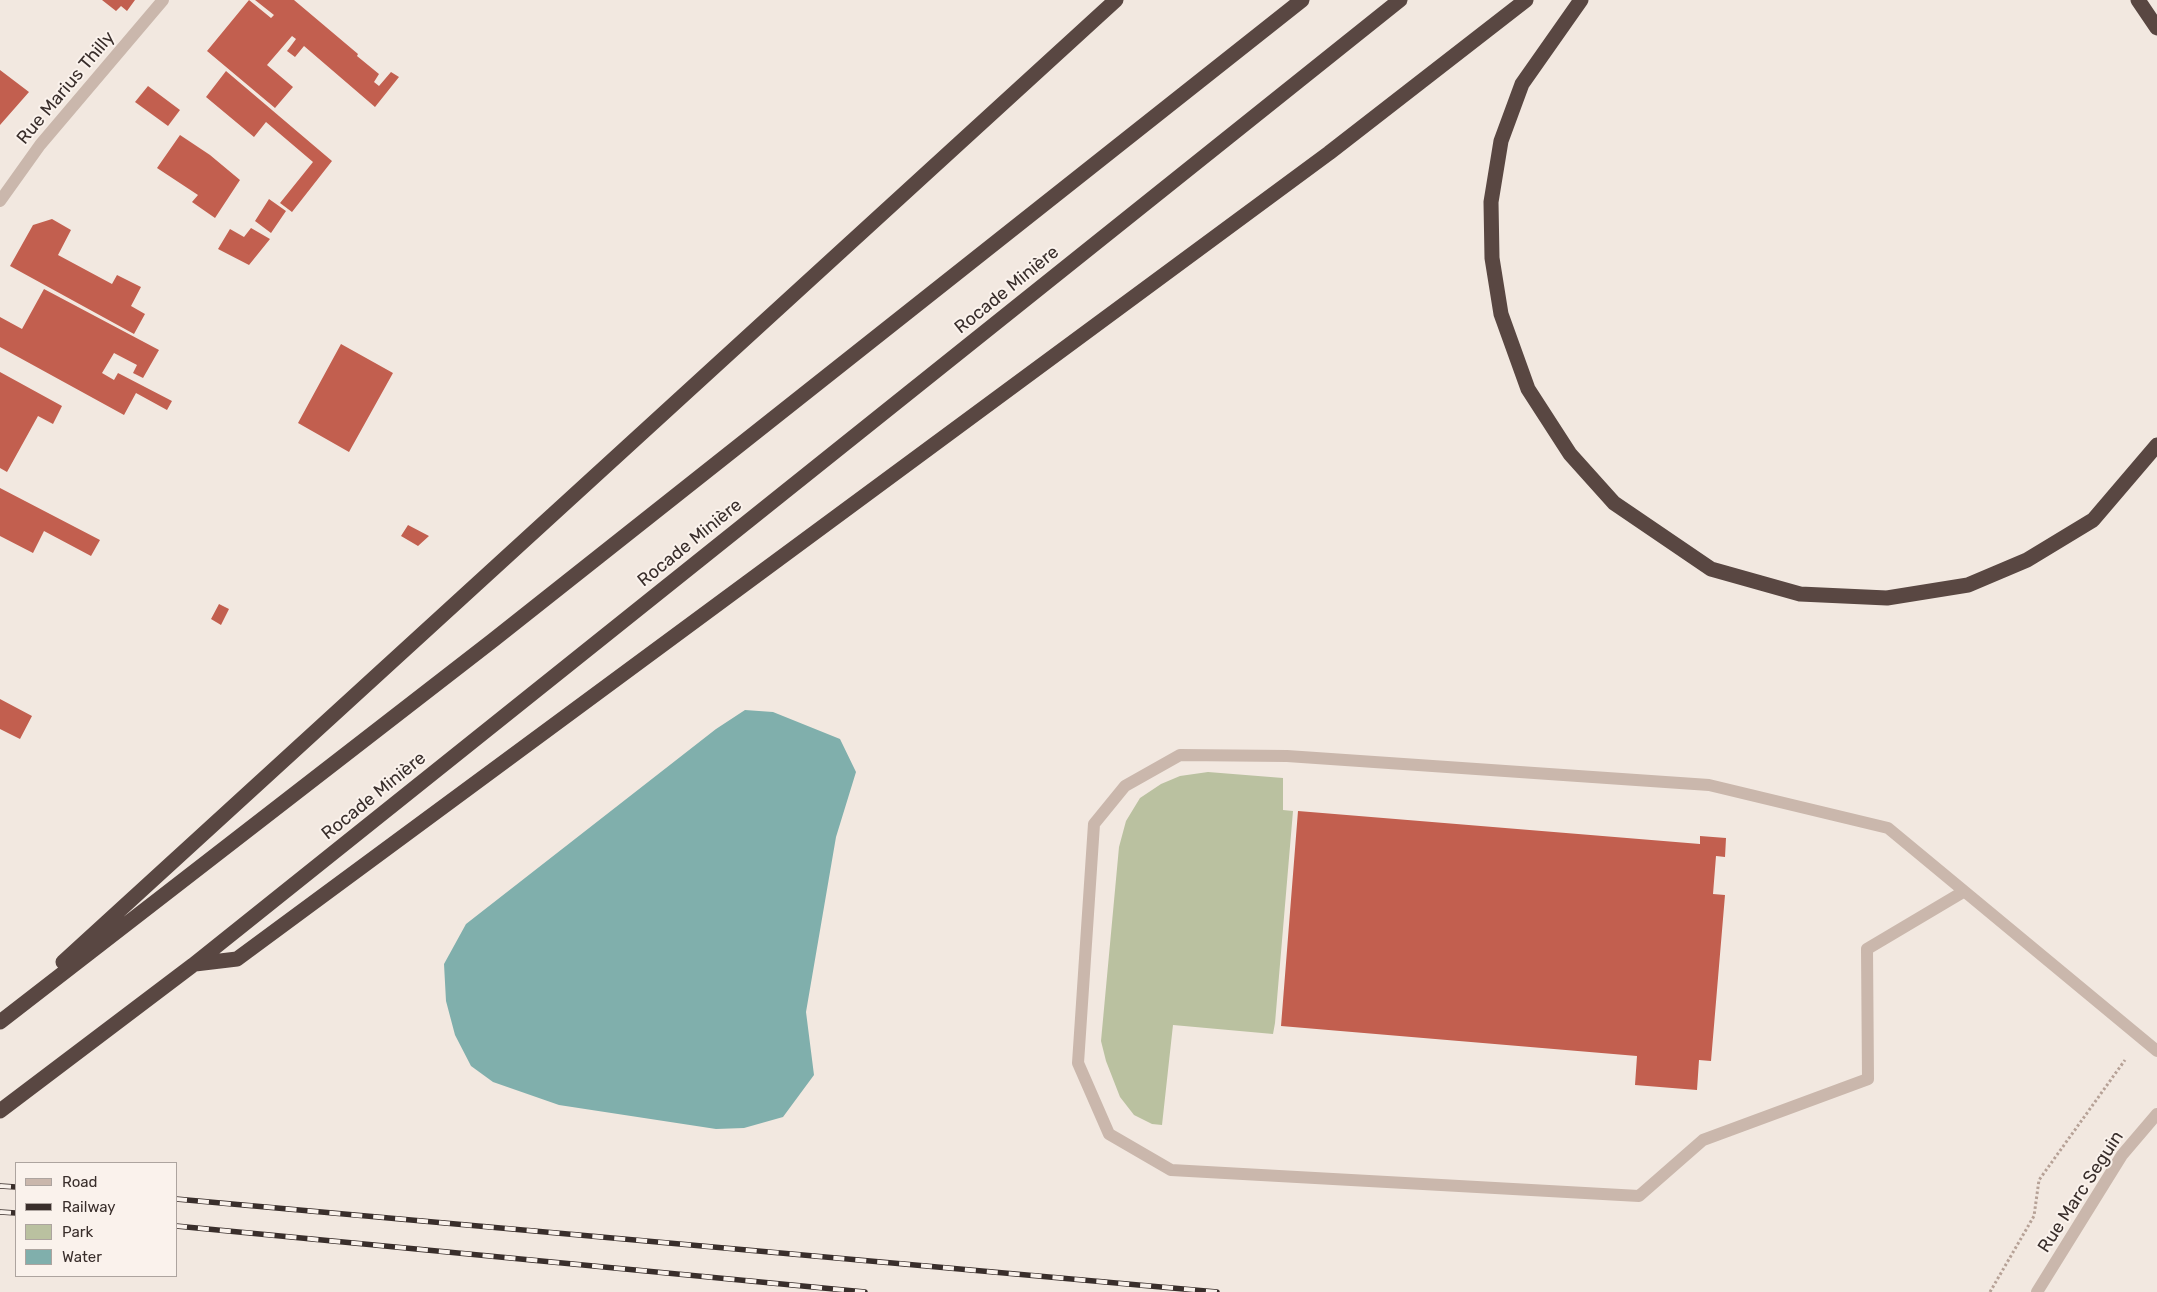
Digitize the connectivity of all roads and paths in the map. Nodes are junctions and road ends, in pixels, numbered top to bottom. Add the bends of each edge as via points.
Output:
1 (163, 0) edge
2 (1116, 0) edge
3 (1302, 0) edge
4 (1400, 0) edge
5 (1526, 0) edge
6 (1581, 0) edge
7 (2138, 0) edge
8 (2157, 28) edge
9 (0, 201) edge
10 (2157, 445) edge
11 (1963, 892) junction
12 (193, 965) junction
13 (0, 1021) edge
14 (2140, 1038) junction
15 (2157, 1051) edge
16 (0, 1111) edge
17 (2157, 1114) edge
18 (1990, 1292) edge
19 (2037, 1292) edge

1 - 9 street, Rue Marius Thilly via 40,145
2 - 13 highway
3 - 13 highway via 492,641
4 - 12 highway, Rocade Minière
5 - 12 highway via 1313,165 237,959
6 - 10 highway via 1522,84 1501,141 1492,202 1492,258 1501,314 1528,389 1570,454 1614,503 1711,569 1800,594 1887,598 1968,585 2027,560 2093,520
7 - 8 highway
11 - 11 street via 1888,828 1709,785 1287,756 1180,755 1125,786 1094,824 1078,1063 1109,1134 1171,1170 1639,1196 1703,1140 1868,1079 1867,949
11 - 14 street
12 - 16 highway, Rocade Minière
14 - 15 street
14 - 18 path via 2039,1180 2034,1216
17 - 19 street, Rue Marc Seguin via 2122,1155

